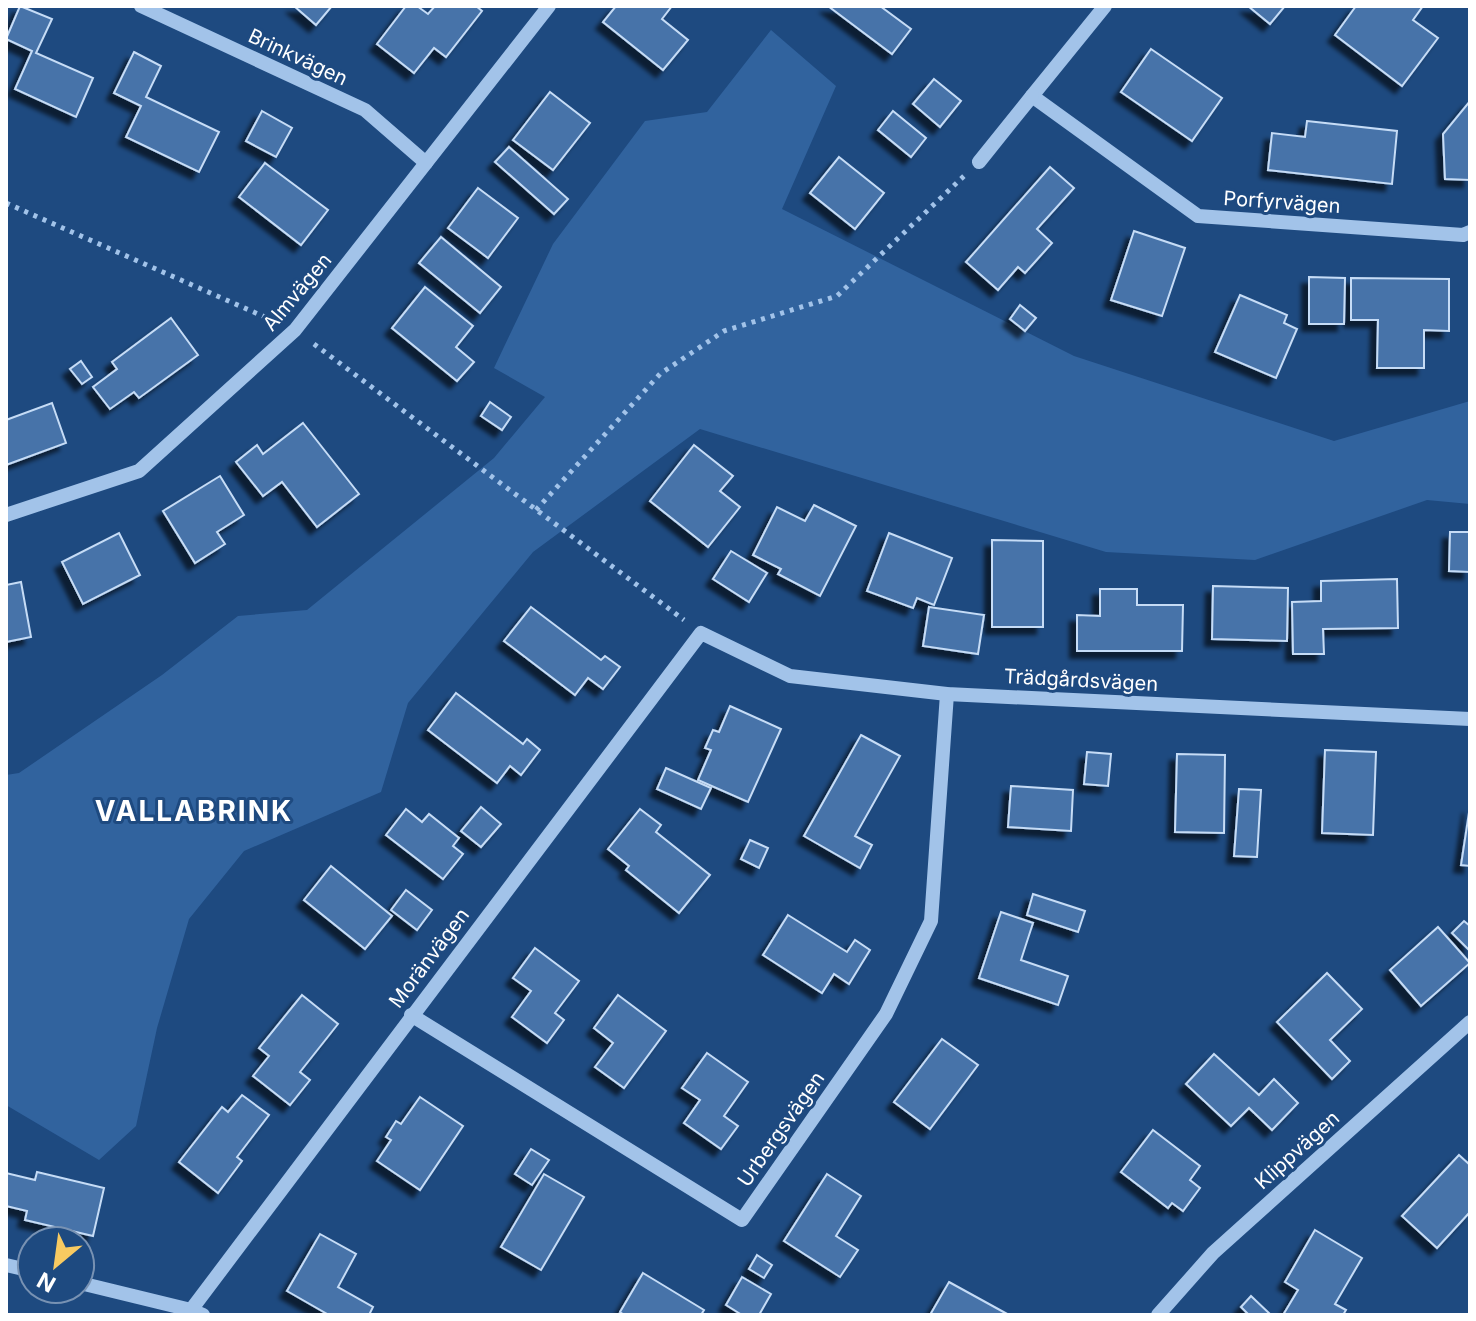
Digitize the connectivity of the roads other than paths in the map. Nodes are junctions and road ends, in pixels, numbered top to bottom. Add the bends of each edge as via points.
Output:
1 (141, 6) edge
2 (549, 6) edge
3 (1105, 6) edge
4 (1032, 96) junction
5 (979, 162) road end
6 (426, 163) junction
7 (1470, 232) edge
8 (6, 515) edge
9 (701, 633) joint
10 (947, 694) junction
11 (1470, 719) edge
12 (411, 1015) junction
13 (1470, 1022) edge
14 (96, 1287) edge
15 (197, 1312) edge
16 (1158, 1315) edge

1 - 6 street, Brinkvägen via 365,110
2 - 6 street, Almvägen
3 - 4 street
4 - 5 street
4 - 7 street, Porfyrvägen via 1198,216
6 - 8 street, Almvägen via 295,330 139,471
9 - 10 street, Trädgårdsvägen via 790,676
9 - 12 street, Moränvägen
10 - 11 street, Trädgårdsvägen
10 - 12 street, Urbergsvägen via 931,921 886,1014 742,1220
12 - 15 street, Moränvägen
13 - 16 street, Klippvägen via 1213,1253
14 - 15 street

